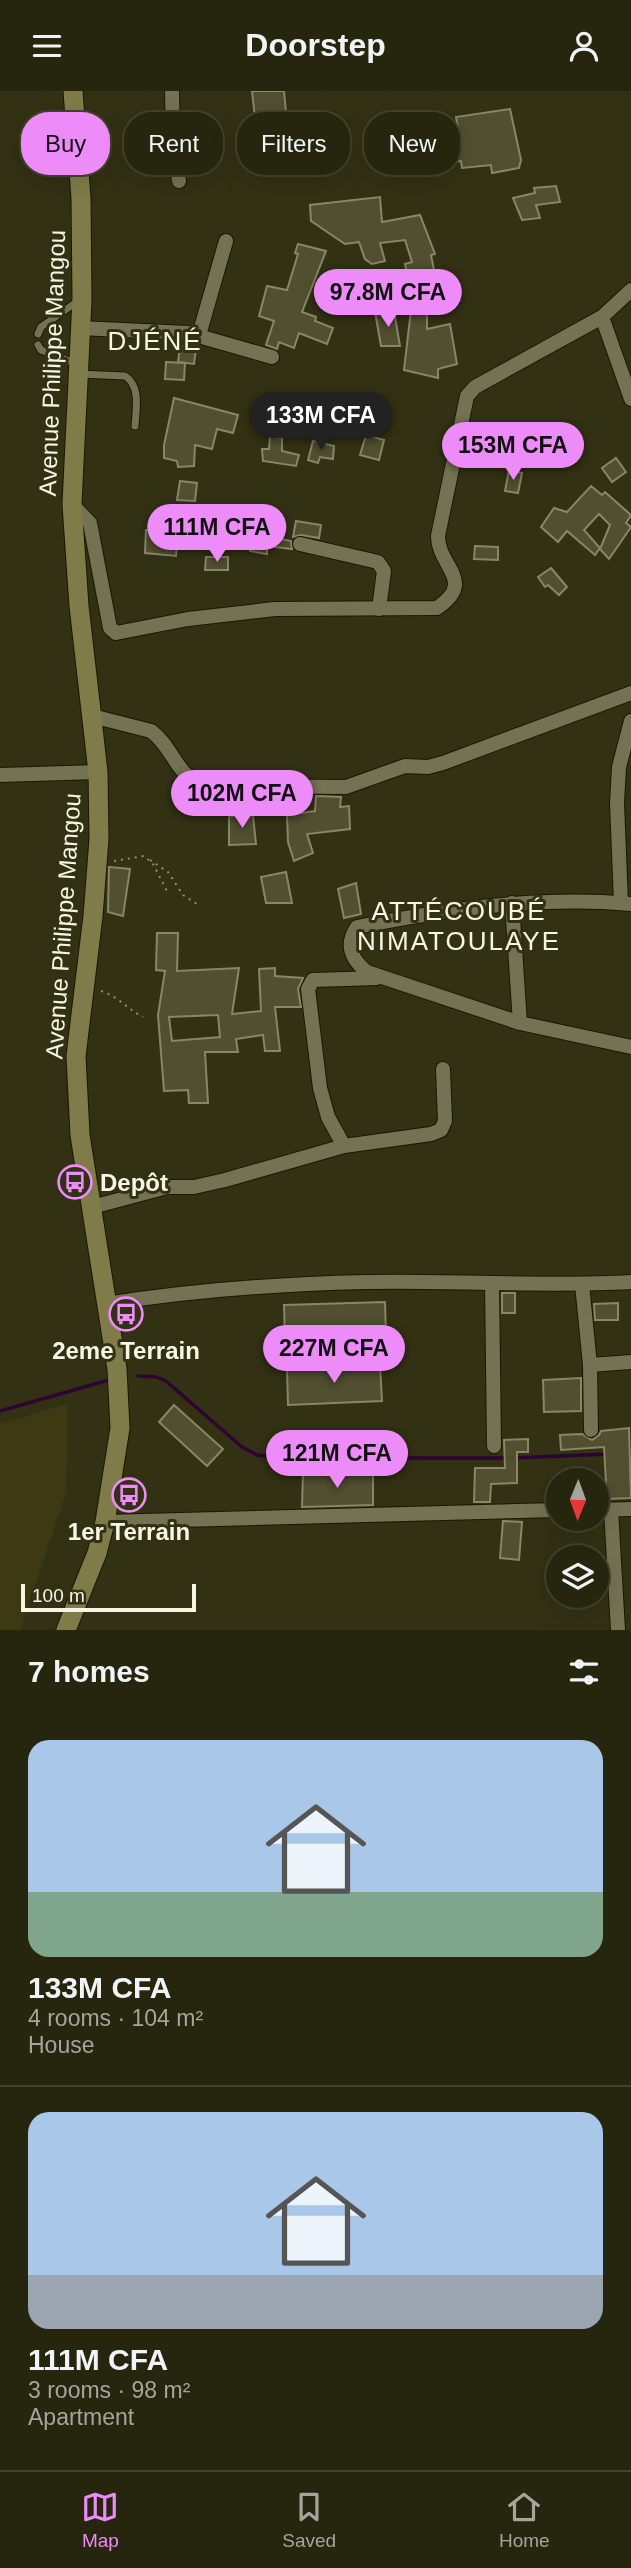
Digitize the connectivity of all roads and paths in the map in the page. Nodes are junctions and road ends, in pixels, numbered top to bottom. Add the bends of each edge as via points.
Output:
1 (73, 91) edge
2 (172, 91) edge
3 (179, 181) dead end
4 (226, 241) dead end
5 (631, 290) edge
6 (82, 299) junction
7 (601, 317) junction
8 (79, 328) junction
9 (38, 334) dead end
10 (199, 335) junction
11 (38, 345) dead end
12 (272, 357) dead end
13 (78, 369) junction
14 (631, 398) edge
15 (135, 426) dead end
16 (72, 504) junction
17 (300, 544) dead end
18 (379, 609) junction
19 (624, 695) edge
20 (92, 716) junction
21 (631, 721) edge
22 (99, 772) junction
23 (0, 775) edge
24 (144, 856) junction
25 (97, 863) junction
26 (168, 893) dead end
27 (512, 903) junction
28 (197, 904) dead end
29 (626, 904) edge
30 (386, 978) junction
31 (86, 987) junction
32 (143, 1017) dead end
33 (520, 1023) junction
34 (631, 1047) edge
35 (443, 1069) dead end
36 (344, 1146) junction
37 (92, 1207) junction
38 (631, 1282) edge
39 (492, 1283) junction
40 (582, 1285) junction
41 (106, 1304) junction
42 (631, 1362) edge
43 (590, 1365) junction
44 (591, 1430) dead end
45 (495, 1446) dead end
46 (631, 1509) edge
47 (546, 1510) edge
48 (609, 1510) edge
49 (105, 1522) junction
50 (606, 1531) edge
51 (66, 1630) edge
52 (618, 1630) edge

1 - 6 street, Avenue Philippe Mangou
2 - 3 street
4 - 10 street
5 - 7 street
6 - 8 street, Avenue Philippe Mangou
6 - 9 lane via 41,327
7 - 14 street
7 - 18 street via 475,387 467,396 438,536 442,556 454,570 452,594 437,608
8 - 10 street
8 - 13 street, Avenue Philippe Mangou
10 - 12 street
11 - 13 lane
13 - 15 lane via 130,379 136,388
13 - 16 street, Avenue Philippe Mangou
16 - 18 street via 90,523 110,628 116,633 275,609
16 - 20 street, Avenue Philippe Mangou
17 - 18 street via 378,562 384,571
19 - 20 street via 443,763 405,766 367,782 322,788 203,786 189,779 151,731
19 - 21 street
20 - 22 street, Avenue Philippe Mangou
21 - 29 street via 619,767 617,803
22 - 23 street
22 - 25 street, Avenue Philippe Mangou
24 - 25 path
24 - 26 path
24 - 28 path via 168,872 183,895
25 - 31 street, Avenue Philippe Mangou
27 - 29 street
27 - 30 street via 357,927 349,939 351,953 367,972
27 - 33 street
30 - 33 street
30 - 36 street via 313,980 308,989 320,1088 328,1117
31 - 32 path via 121,999
31 - 37 street, Avenue Philippe Mangou via 76,1056 77,1097
33 - 34 street
35 - 36 street via 445,1121 441,1130 415,1138
36 - 37 street via 225,1180 167,1187
37 - 41 street, Avenue Philippe Mangou
38 - 40 street
39 - 40 street
39 - 41 street via 326,1284 180,1292
39 - 45 street
40 - 43 street
41 - 49 street, Avenue Philippe Mangou via 117,1369 120,1428
42 - 43 street
43 - 44 street
46 - 48 street
47 - 49 street
49 - 51 street, Avenue Philippe Mangou
50 - 52 street

